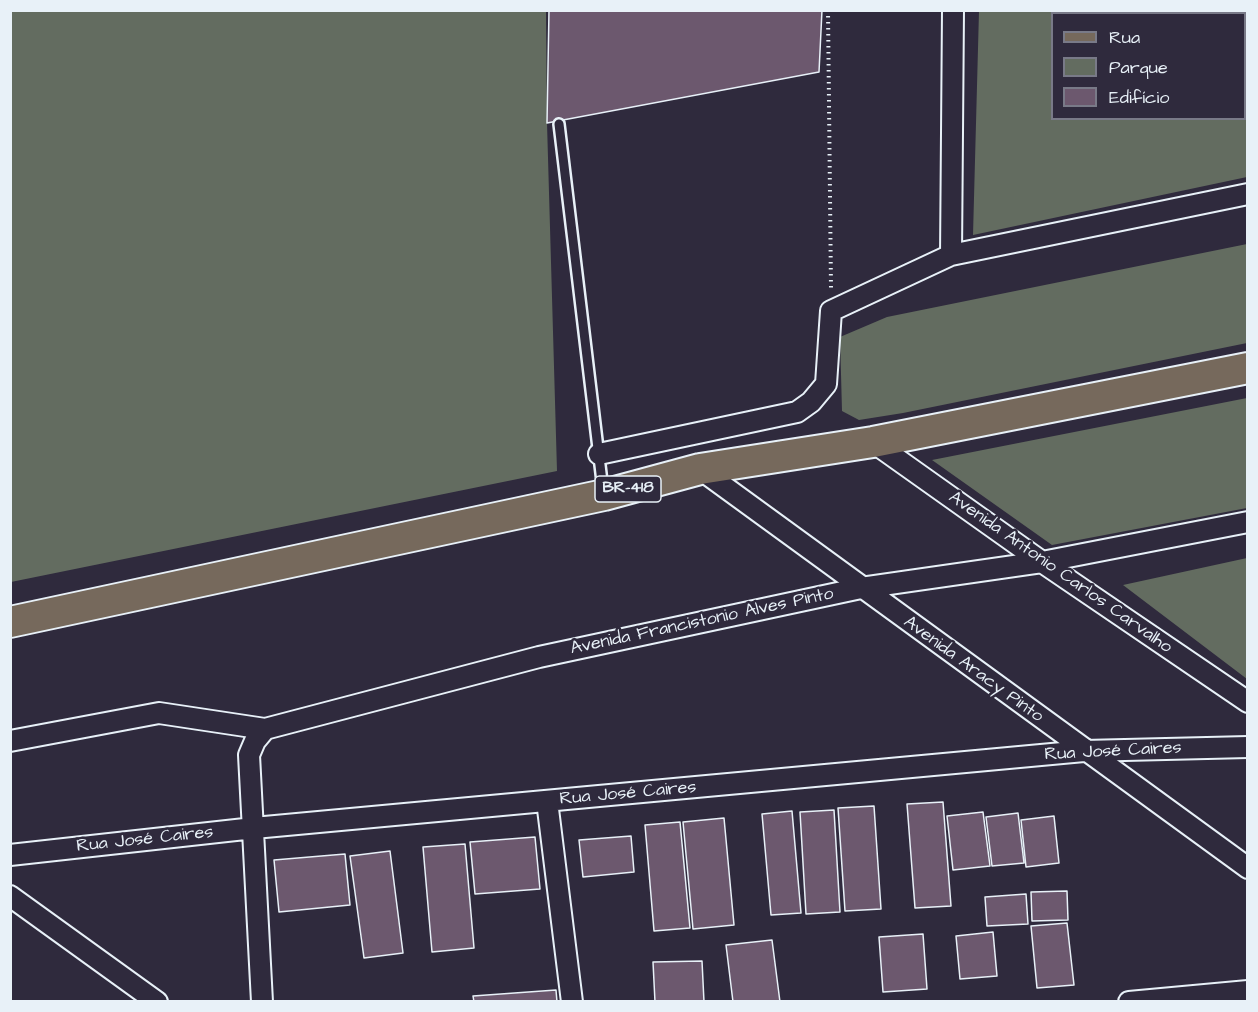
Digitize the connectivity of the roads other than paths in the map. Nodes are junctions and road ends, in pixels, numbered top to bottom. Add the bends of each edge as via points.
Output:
1 (953, 10) edge
2 (559, 124) dead end
3 (1248, 194) edge
4 (951, 255) junction
5 (1248, 368) edge
6 (873, 442) junction
7 (599, 454) junction
8 (700, 469) junction
9 (604, 495) junction
10 (1248, 522) edge
11 (1042, 562) junction
12 (861, 588) junction
13 (10, 622) edge
14 (1248, 702) edge
15 (265, 729) junction
16 (10, 741) edge
17 (1248, 747) edge
18 (1084, 751) junction
19 (547, 801) junction
20 (254, 828) junction
21 (10, 855) edge
22 (1248, 868) edge
23 (10, 896) edge
24 (1248, 991) edge
25 (157, 1002) edge
26 (262, 1002) edge
27 (572, 1002) edge
28 (1129, 1002) edge

1 - 4 street
2 - 7 lane
3 - 4 street
4 - 7 street via 831,311 826,384 797,412
5 - 6 main road, BR-418
6 - 8 main road, BR-418
6 - 11 street, Avenida Antonio Carlos Carvalho
7 - 9 lane
8 - 9 main road, BR-418
8 - 12 street, Avenida Aracy Pinto
9 - 13 main road, BR-418
10 - 11 street, Avenida Francistonio Alves Pinto
11 - 12 street, Avenida Francistonio Alves Pinto
11 - 14 street, Avenida Antonio Carlos Carvalho
12 - 15 street, Avenida Francistonio Alves Pinto via 539,657
12 - 18 street, Avenida Aracy Pinto
15 - 16 street via 159,712
15 - 20 street via 249,755
17 - 18 street, Rua José Caires
18 - 19 street, Rua José Caires
18 - 22 street, Avenida Aracy Pinto
19 - 20 street, Rua José Caires
19 - 27 street
20 - 21 street, Rua José Caires
20 - 26 street
23 - 25 street
24 - 28 street

